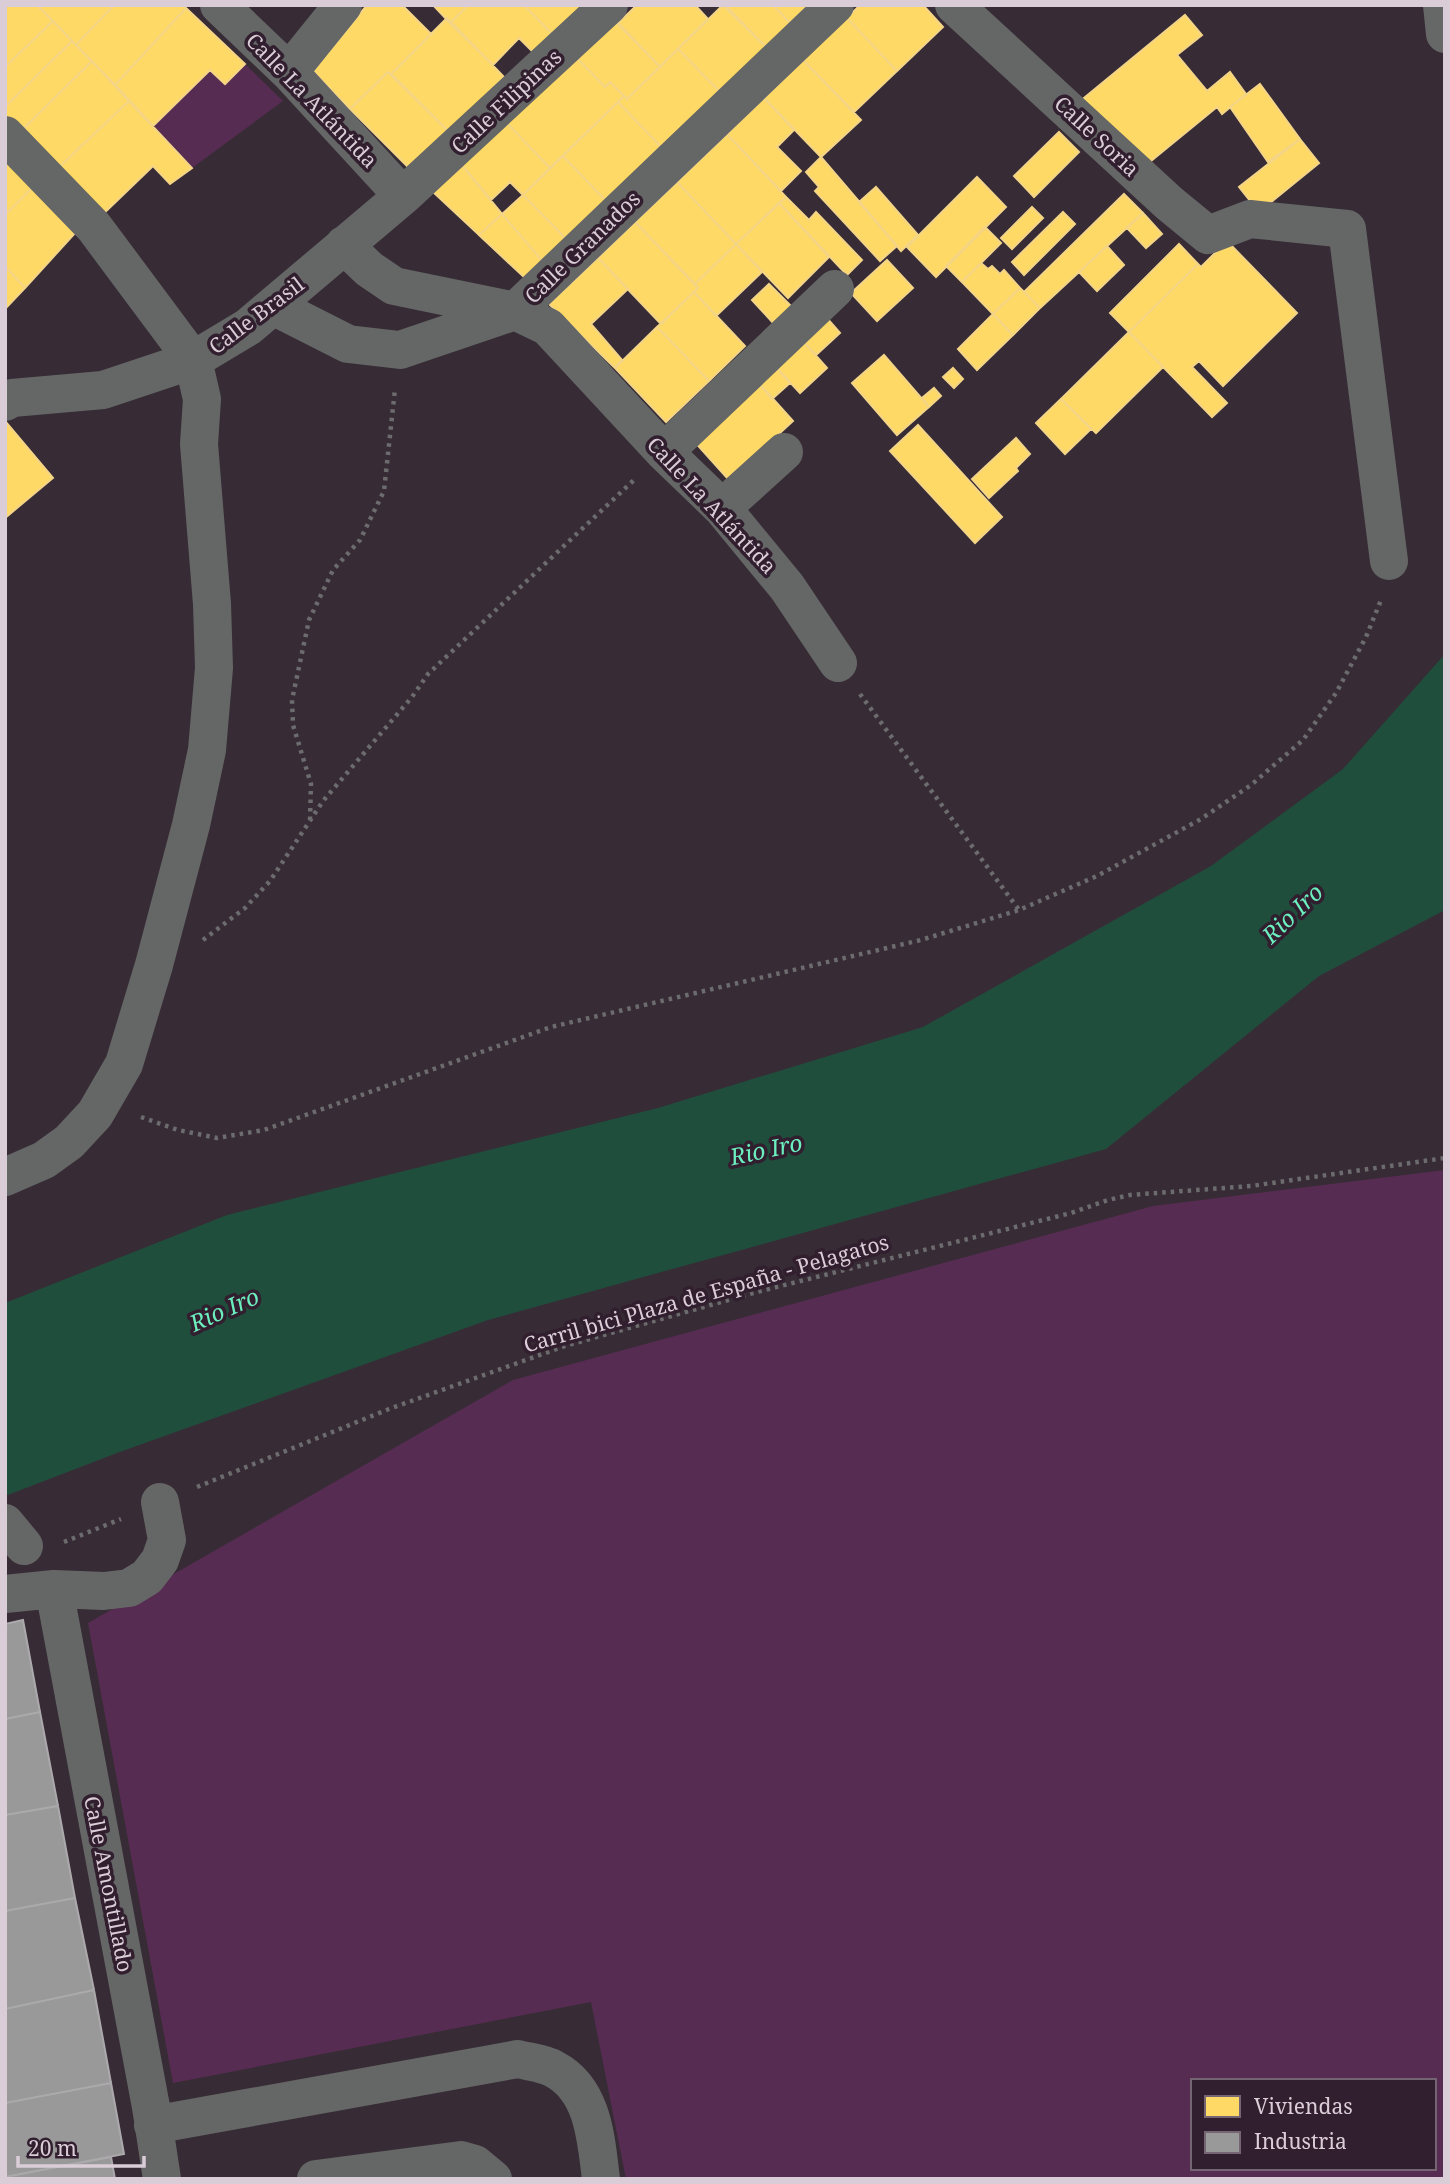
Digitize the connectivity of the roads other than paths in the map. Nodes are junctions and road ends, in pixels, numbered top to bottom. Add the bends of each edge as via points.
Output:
1 (219, 5) edge
2 (343, 5) edge
3 (609, 5) edge
4 (835, 5) edge
5 (954, 5) edge
6 (1443, 5) edge
7 (1445, 34) edge
8 (289, 72) junction
9 (5, 135) edge
10 (403, 197) junction
11 (344, 246) junction
12 (835, 289) dead end
13 (273, 306) junction
14 (515, 311) junction
15 (193, 360) junction
16 (7, 397) edge
17 (664, 452) junction
18 (784, 452) dead end
19 (722, 508) junction
20 (1389, 561) road end
21 (838, 663) road end
22 (5, 1177) edge
23 (160, 1503) road end
24 (54, 1589) junction
25 (5, 1594) edge
26 (153, 2125) junction
27 (162, 2179) edge
28 (316, 2179) edge
29 (493, 2179) edge
30 (601, 2179) edge

1 - 8 street, Calle La Atlántida
2 - 8 street
3 - 10 street, Calle Filipinas
4 - 14 street, Calle Granados
5 - 20 street, Calle Soria via 1208,235 1250,219 1347,229
6 - 7 main road
8 - 10 street, Calle La Atlántida
9 - 15 street via 94,227
10 - 11 street, Calle Brasil
11 - 13 street, Calle Brasil
11 - 14 street, Calle La Atlántida via 394,286
12 - 17 street
13 - 14 street, Calle Granados via 348,344 400,349
13 - 15 street, Calle Brasil
14 - 17 street, Calle La Atlántida via 548,327
15 - 16 street, Calle Brasil via 103,390
15 - 22 street via 202,399 199,444 214,668 206,750 191,825 124,1063 95,1114 69,1142 44,1160
17 - 19 street, Calle La Atlántida
18 - 19 street
19 - 21 street, Calle La Atlántida via 787,587
23 - 24 street via 167,1540 147,1577 129,1588
24 - 25 street
24 - 26 street, Calle Amontillado
26 - 27 street, Calle Amontillado
26 - 30 street via 518,2059 554,2069 577,2087 594,2124
28 - 29 street via 461,2160 475,2164

